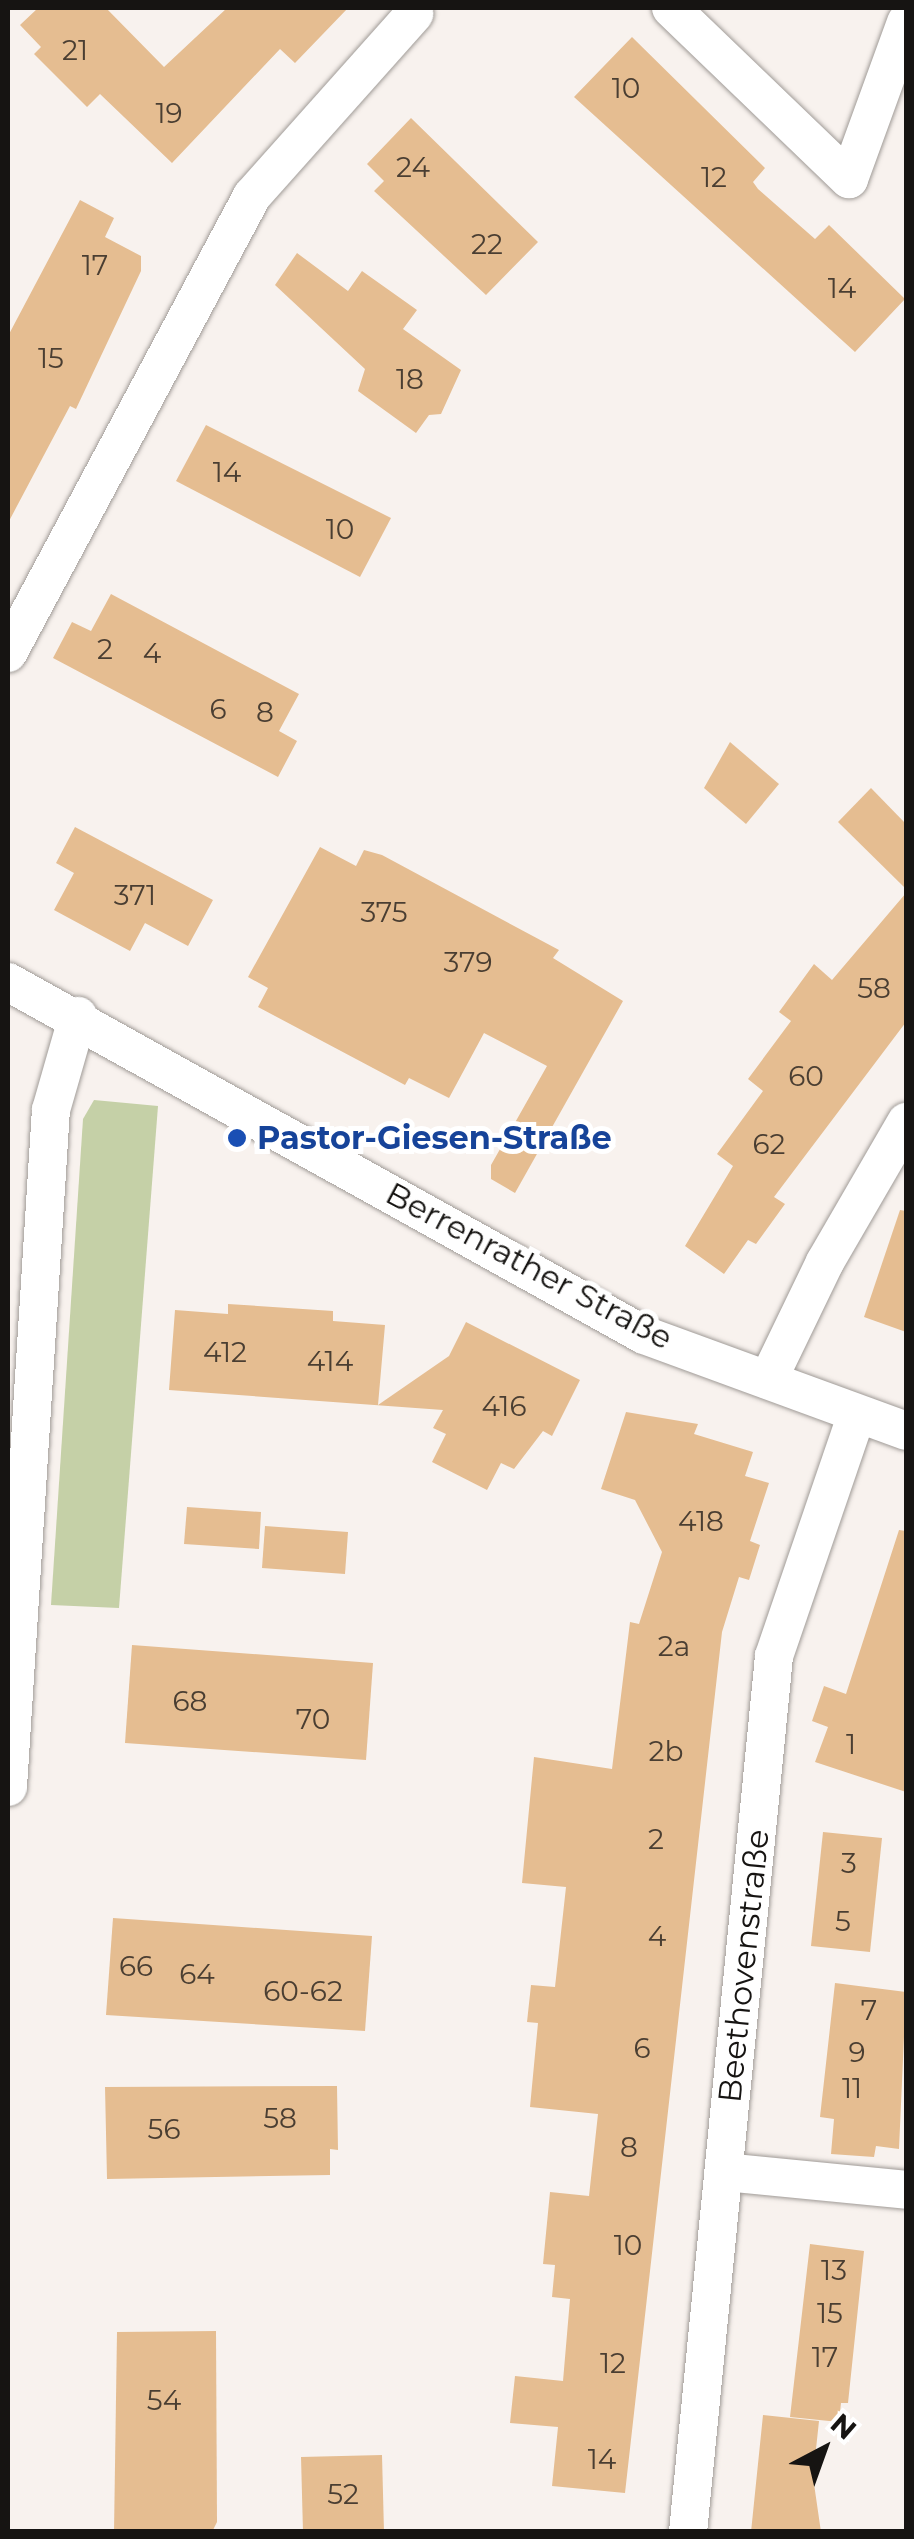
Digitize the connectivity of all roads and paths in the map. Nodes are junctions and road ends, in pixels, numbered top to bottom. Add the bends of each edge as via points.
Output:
1 (671, 8) edge
2 (414, 14) dead end
3 (906, 22) edge
4 (8, 653) edge
5 (8, 982) edge
6 (78, 1016) junction
7 (906, 1122) edge
8 (768, 1380) junction
9 (857, 1414) junction
10 (906, 1431) edge
11 (12, 1633) edge
12 (8, 1787) edge
13 (724, 2172) junction
14 (906, 2190) edge
15 (688, 2532) edge

1 - 3 street via 848,180
2 - 4 street via 252,196
5 - 6 street, Berrenrather Straße
6 - 8 street, Berrenrather Straße via 644,1335
6 - 11 street via 52,1110
7 - 8 street via 824,1262
8 - 9 street, Berrenrather Straße
9 - 10 street, Berrenrather Straße
9 - 13 street, Beethovenstraße via 774,1656
11 - 12 street
13 - 14 street
13 - 15 street, Beethovenstraße

